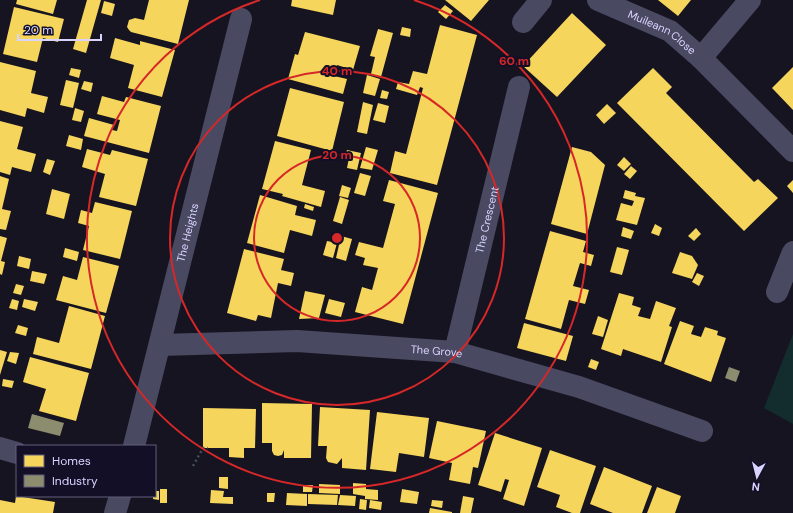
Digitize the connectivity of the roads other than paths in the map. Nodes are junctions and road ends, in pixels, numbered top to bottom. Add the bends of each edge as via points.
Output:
1 (541, 0) edge
2 (598, 0) edge
3 (750, 0) edge
4 (241, 19) dead end
5 (523, 22) dead end
6 (701, 58) junction
7 (519, 87) dead end
8 (793, 151) edge
9 (793, 252) edge
10 (777, 292) dead end
11 (160, 345) junction
12 (455, 352) junction
13 (702, 431) dead end
14 (134, 445) edge
15 (0, 448) edge
16 (16, 453) edge
17 (120, 497) edge
18 (115, 513) edge

1 - 5 street
2 - 6 street, Muileann Close via 670,31
3 - 6 street
4 - 11 street, The Heights
6 - 8 street, Muileann Close
7 - 12 street, The Crescent
9 - 10 street
11 - 12 street, The Grove via 297,341
11 - 14 street, The Heights
12 - 13 street, The Grove via 579,387
15 - 16 street
17 - 18 street

